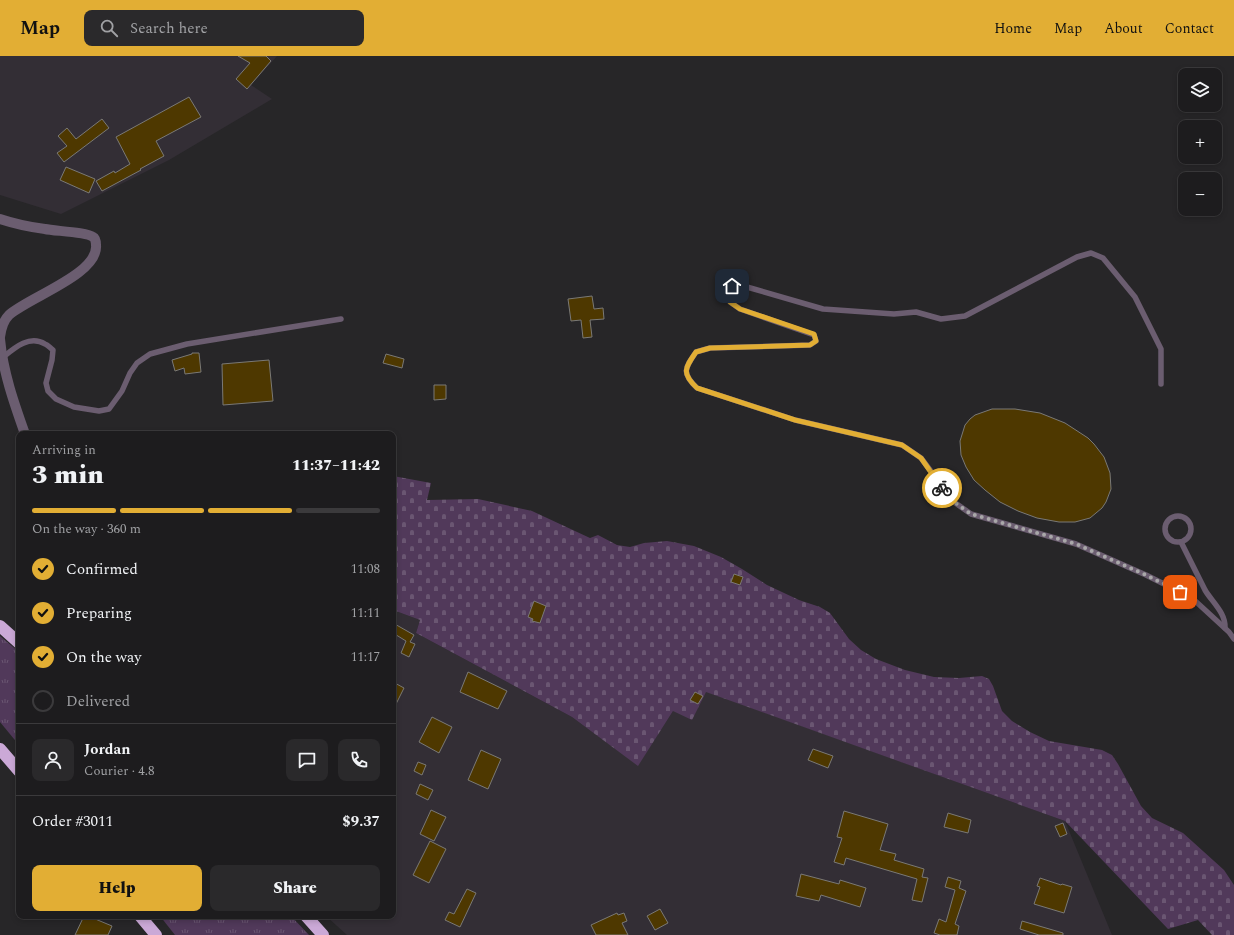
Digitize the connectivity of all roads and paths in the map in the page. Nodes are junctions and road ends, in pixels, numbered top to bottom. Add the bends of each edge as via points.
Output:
1 (0, 219) edge
2 (341, 319) dead end
3 (0, 338) edge
4 (2, 359) junction
5 (1161, 384) dead end
6 (24, 431) edge
7 (1181, 542) junction
8 (0, 626) edge
9 (1225, 628) junction
10 (1234, 639) edge
11 (16, 640) edge
12 (0, 749) edge
13 (16, 768) edge
14 (143, 919) edge
15 (309, 919) edge
16 (156, 935) edge
17 (323, 935) edge

1 - 3 street via 19,225 86,234 93,237 97,251 74,277 19,307 8,316 2,326
2 - 4 lane via 187,344 150,354 137,363 130,372 110,409 99,411 74,407 56,399 48,391 46,383 53,350 45,343 27,341
3 - 4 street
4 - 6 street
5 - 9 lane via 1161,349 1135,296 1103,258 1091,253 1077,257 965,316 941,319 916,312 894,314 823,309 740,285 732,286 727,290 730,302 740,309 814,334 816,341 810,345 710,348 696,352 686,372 688,380 697,388 795,420 902,445 921,458 954,502 971,514 1076,544 1146,575 1192,598
7 - 7 lane via 1187,538 1191,528 1184,518 1172,518 1166,525 1166,534 1172,540
7 - 9 lane via 1206,592 1222,614
8 - 11 highway
9 - 10 lane
12 - 13 highway
14 - 16 highway
15 - 17 highway

